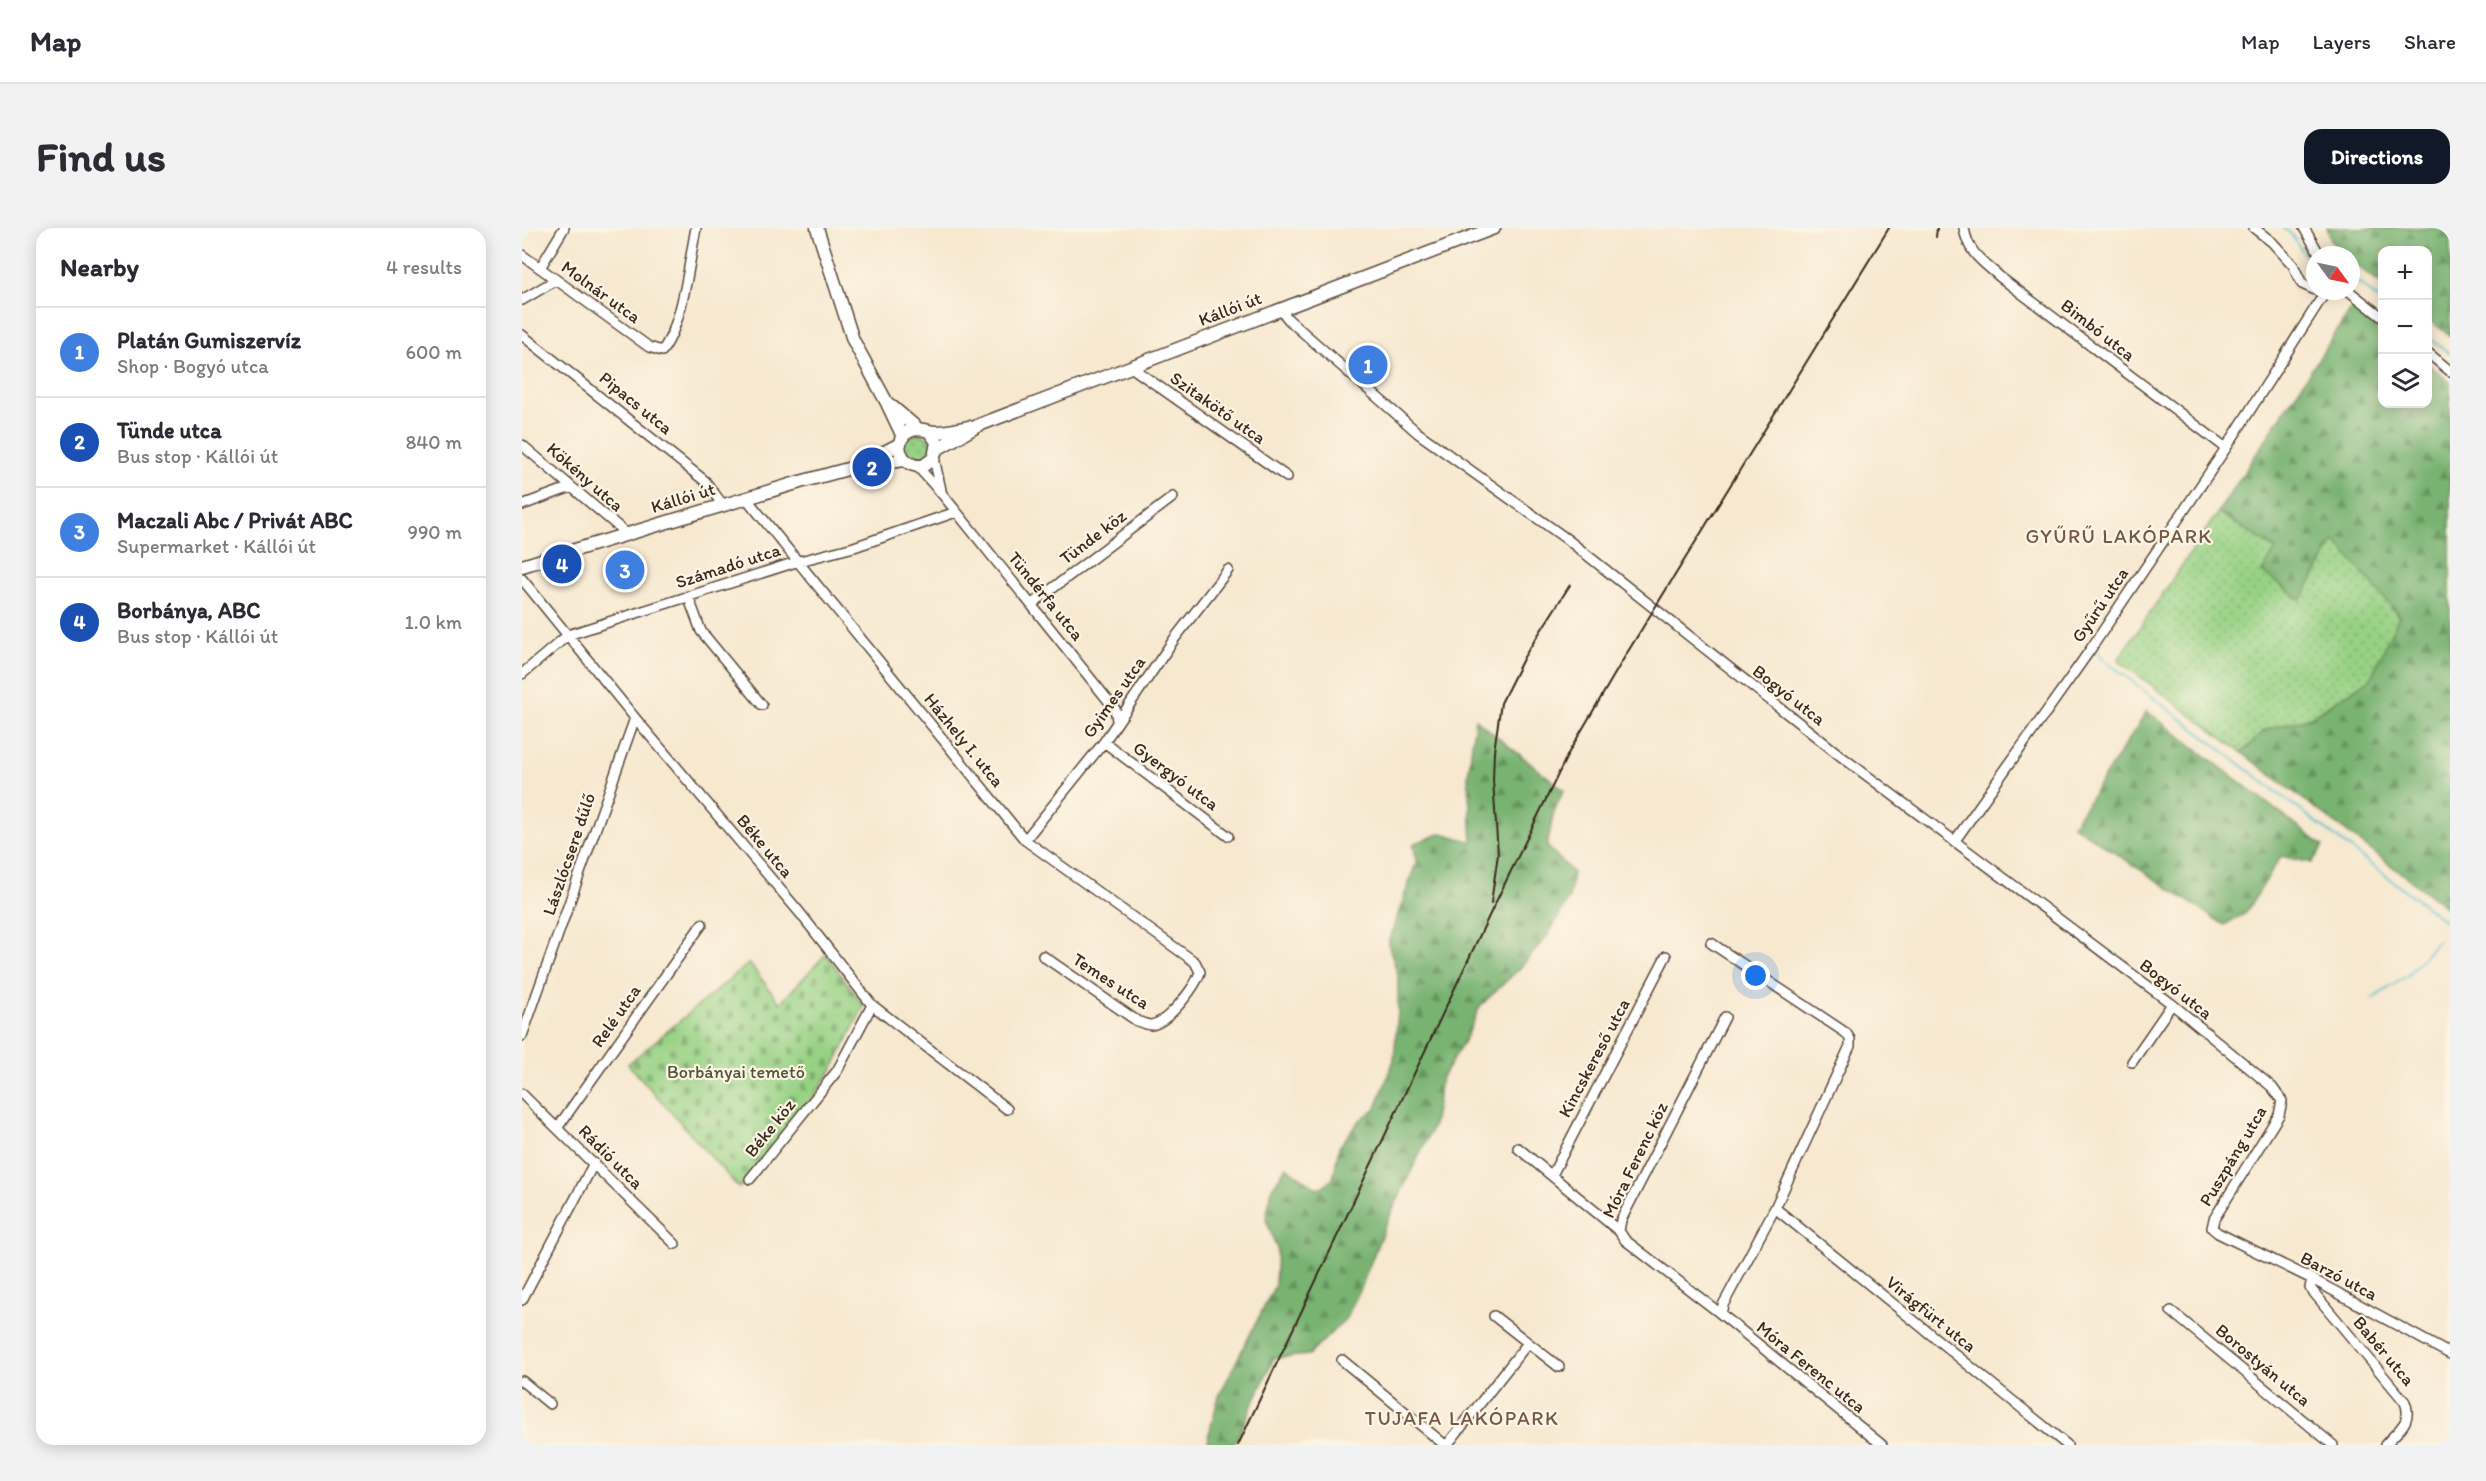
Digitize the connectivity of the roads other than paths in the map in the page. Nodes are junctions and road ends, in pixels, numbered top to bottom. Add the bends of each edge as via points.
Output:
1 (564, 228) edge
2 (696, 228) edge
3 (817, 228) edge
4 (1494, 228) edge
5 (1964, 228) edge
6 (2254, 228) edge
7 (2304, 228) edge
8 (2315, 246) edge
9 (522, 255) edge
10 (540, 268) junction
11 (556, 280) junction
12 (2306, 286) edge
13 (522, 300) edge
14 (2321, 300) edge
15 (2360, 300) edge
16 (1280, 309) junction
17 (2378, 314) edge
18 (522, 335) edge
19 (2428, 354) edge
20 (1131, 367) junction
21 (2450, 371) edge
22 (887, 402) junction
23 (979, 425) junction
24 (923, 430) junction
25 (901, 441) junction
26 (522, 445) edge
27 (2226, 448) junction
28 (936, 454) junction
29 (904, 460) junction
30 (917, 466) junction
31 (855, 467) junction
32 (1287, 477) dead end
33 (571, 487) junction
34 (943, 495) junction
35 (1173, 497) dead end
36 (746, 498) junction
37 (522, 505) edge
38 (723, 505) junction
39 (956, 512) junction
40 (627, 534) junction
41 (796, 562) junction
42 (522, 566) edge
43 (1228, 570) dead end
44 (522, 579) edge
45 (688, 596) junction
46 (1032, 604) junction
47 (568, 635) junction
48 (522, 674) edge
49 (762, 705) dead end
50 (635, 718) junction
51 (1118, 720) junction
52 (1104, 742) junction
53 (1228, 836) dead end
54 (1024, 840) junction
55 (1954, 843) junction
56 (702, 924) dead end
57 (1711, 943) dead end
58 (1043, 956) dead end
59 (1666, 956) dead end
60 (1195, 962) joint
61 (2172, 1004) junction
62 (872, 1005) junction
63 (1725, 1017) dead end
64 (522, 1036) edge
65 (2132, 1062) dead end
66 (522, 1094) edge
67 (2282, 1101) joint
68 (1007, 1109) dead end
69 (558, 1127) junction
70 (1518, 1148) dead end
71 (594, 1163) junction
72 (1552, 1175) junction
73 (750, 1179) dead end
74 (1775, 1208) junction
75 (2212, 1228) joint
76 (1619, 1231) junction
77 (675, 1244) dead end
78 (2312, 1279) junction
79 (522, 1300) edge
80 (2171, 1311) dead end
81 (1721, 1314) junction
82 (1494, 1316) dead end
83 (1528, 1343) junction
84 (2450, 1354) edge
85 (1341, 1360) dead end
86 (1559, 1367) dead end
87 (522, 1381) edge
88 (550, 1404) dead end
89 (1446, 1445) edge
90 (1882, 1445) edge
91 (2067, 1445) edge
92 (2333, 1445) edge
93 (2385, 1445) edge

1 - 10 street
2 - 11 street, Molnár utca via 677,321 662,351 649,347
3 - 22 main road via 853,340
4 - 16 main road, Kállói út
5 - 27 street, Bimbó utca via 1966,242 2000,277
6 - 12 street via 2293,264
7 - 8 street
9 - 10 street, Molnár utca
10 - 11 street, Molnár utca
11 - 13 street
14 - 27 street, Gyűrű utca
15 - 17 street
16 - 20 main road, Kállói út
16 - 55 street, Bogyó utca via 1418,433 1568,540
18 - 38 street, Pipacs utca via 705,481
19 - 21 street
20 - 23 main road, Kállói út
20 - 32 street, Szitakötő utca
22 - 24 main road
22 - 25 main road
23 - 24 main road, Kállói út via 949,431
23 - 28 main road, Kállói út
24 - 25 main road, Kállói út via 909,431
24 - 28 main road via 934,436
25 - 29 main road
25 - 31 main road, Kállói út
26 - 33 street, Kökény utca
27 - 55 street, Gyűrű utca
28 - 30 main road, Kállói út via 929,463
28 - 34 street, Tündérfa utca
29 - 30 main road
29 - 31 main road, Kállói út
30 - 34 street, Tündérfa utca
31 - 36 main road, Kállói út
33 - 37 street
33 - 40 street, Kökény utca
34 - 39 street, Tündérfa utca
35 - 46 street, Tünde köz
36 - 38 main road, Kállói út
36 - 41 street, Házhely I. utca
38 - 40 main road, Kállói út
39 - 41 street, Számadó utca
39 - 46 street, Tündérfa utca
40 - 42 main road, Kállói út
41 - 45 street, Számadó utca
41 - 54 street, Házhely I. utca
43 - 51 street, Gyimes utca
44 - 47 street, Béke utca
45 - 47 street, Számadó utca
45 - 49 street via 701,631
46 - 51 street, Tündérfa utca via 1115,709
47 - 48 street, Számadó utca
47 - 50 street, Béke utca
50 - 62 street, Béke utca via 800,913
50 - 64 street, Lászlócsere dűlő
51 - 52 street, Gyimes utca
52 - 53 street, Gyergyó utca
52 - 54 street, Gyimes utca
54 - 60 street, Házhely I. utca
55 - 61 street, Bogyó utca
56 - 69 street, Relé utca
57 - 74 street via 1850,1039
58 - 60 street, Temes utca via 1137,1021 1152,1025 1166,1018 1197,982 1200,972
59 - 72 street, Kincskereső utca
61 - 65 street
61 - 67 street, Bogyó utca via 2272,1087
62 - 68 street, Béke utca
62 - 73 street, Béke köz via 837,1071
63 - 76 street, Móra Ferenc köz via 1621,1220
66 - 69 street, Rádió utca
67 - 75 street, Puszpáng utca via 2279,1115
69 - 71 street, Rádió utca
70 - 72 street
71 - 77 street, Rádió utca
71 - 79 street
72 - 76 street
74 - 81 street
74 - 91 street, Virágfürt utca
75 - 78 street, Barzó utca
76 - 81 street, Móra Ferenc köz via 1625,1240
78 - 84 street, Barzó utca
78 - 93 street, Babér utca via 2310,1288 2409,1411
80 - 92 street, Borostyán utca
81 - 90 street, Móra Ferenc utca
82 - 83 street
83 - 86 street
83 - 89 street
85 - 89 street
87 - 88 street

